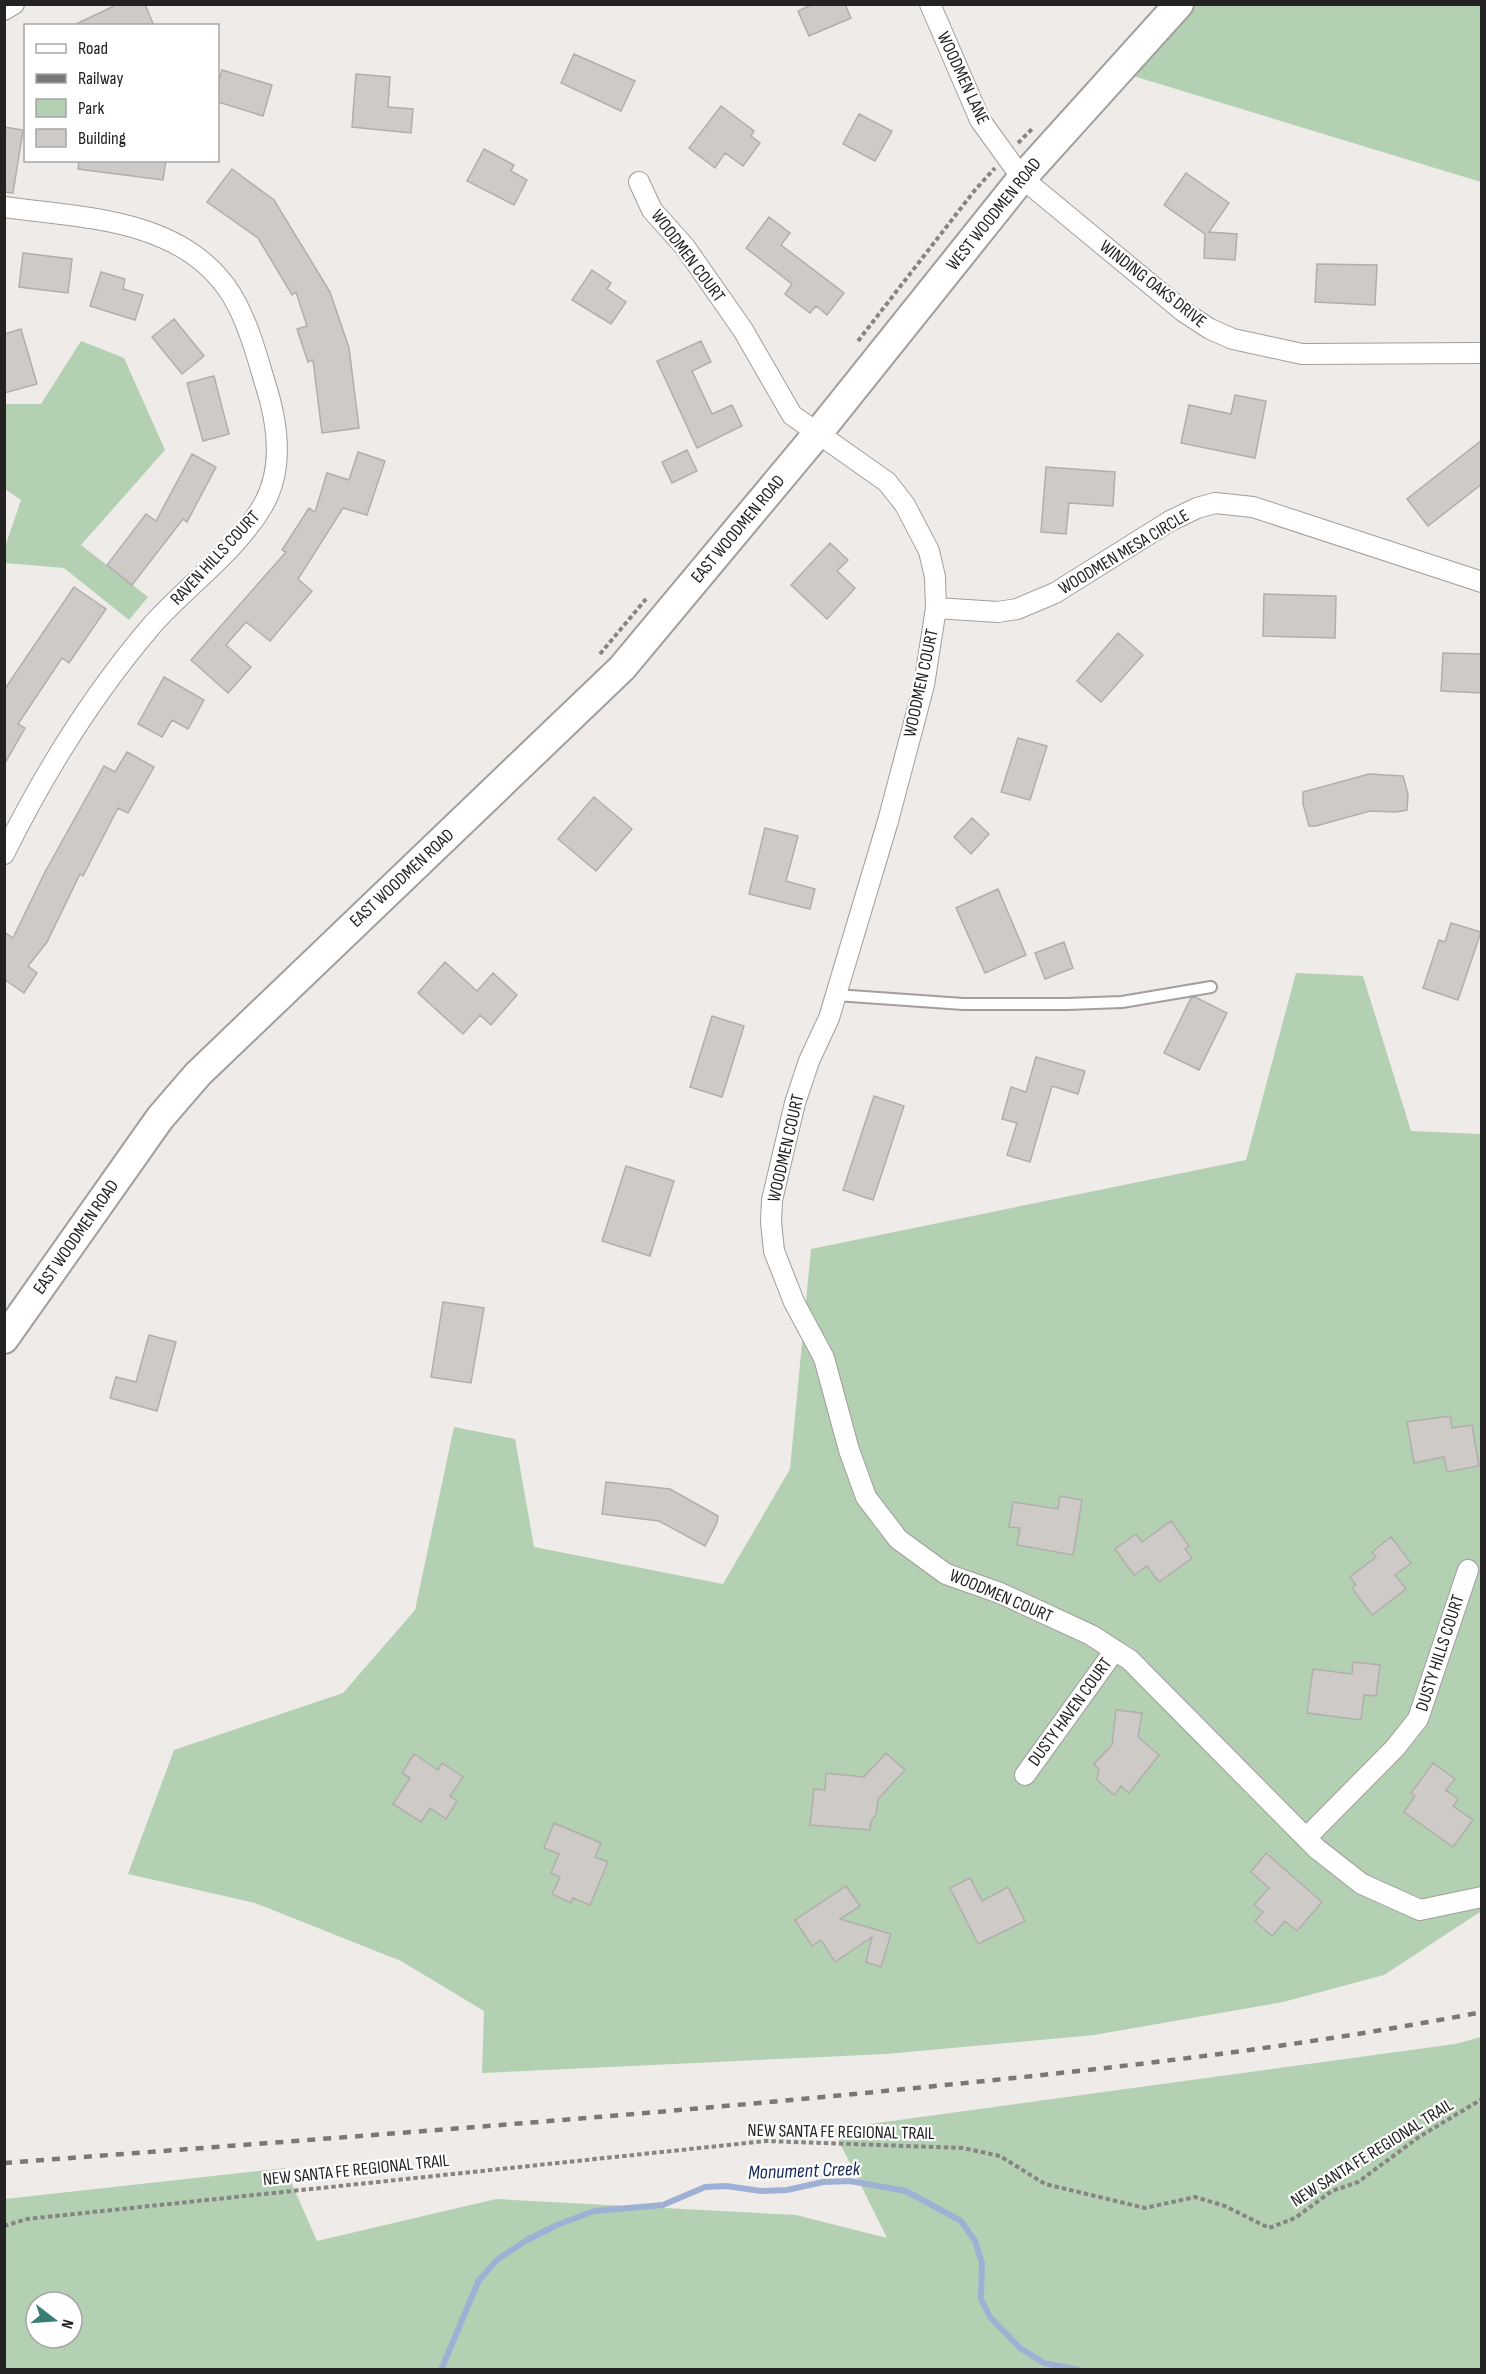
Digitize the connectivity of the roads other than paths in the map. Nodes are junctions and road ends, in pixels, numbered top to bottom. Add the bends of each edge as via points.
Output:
1 (14, 4) edge
2 (930, 4) edge
3 (1179, 4) edge
4 (4, 10) edge
5 (1014, 167) junction
6 (639, 182) dead end
7 (4, 207) edge
8 (1482, 353) edge
9 (818, 433) junction
10 (1482, 582) edge
11 (936, 608) junction
12 (4, 854) edge
13 (1211, 987) dead end
14 (836, 995) junction
15 (4, 1339) edge
16 (1468, 1570) dead end
17 (1115, 1650) junction
18 (1025, 1774) dead end
19 (1306, 1838) junction
20 (1482, 1897) edge

1 - 4 street
2 - 5 street, WOODMEN LANE via 980,120
3 - 5 main road, WEST WOODMEN ROAD
5 - 8 street, WINDING OAKS DRIVE via 1184,312 1233,339 1302,354
5 - 9 main road, WEST WOODMEN ROAD
6 - 9 street, WOODMEN COURT via 652,210 685,247 743,330 792,415
7 - 12 street, RAVEN HILLS COURT via 122,223 188,250 214,272 245,321 272,402 278,451 273,485 263,507 245,531 155,622 101,688 57,754
9 - 11 street, WOODMEN COURT via 887,482 905,505 929,552
9 - 15 main road, EAST WOODMEN ROAD via 614,676 198,1074 160,1118
10 - 11 street, WOODMEN MESA CIRCLE via 1253,507 1215,503 1170,521 1034,603 998,612
11 - 14 street, WOODMEN COURT via 924,685
13 - 14 lane via 1122,1002 1067,1004 963,1004
14 - 17 street, WOODMEN COURT via 795,1103 772,1200 772,1238 794,1302 824,1358 866,1497 898,1539 946,1574 1000,1593
16 - 19 street, DUSTY HILLS COURT via 1418,1719 1395,1748
17 - 18 street, DUSTY HAVEN COURT
17 - 19 street, WOODMEN COURT via 1130,1660
19 - 20 street, WOODMEN COURT via 1362,1884 1420,1910

